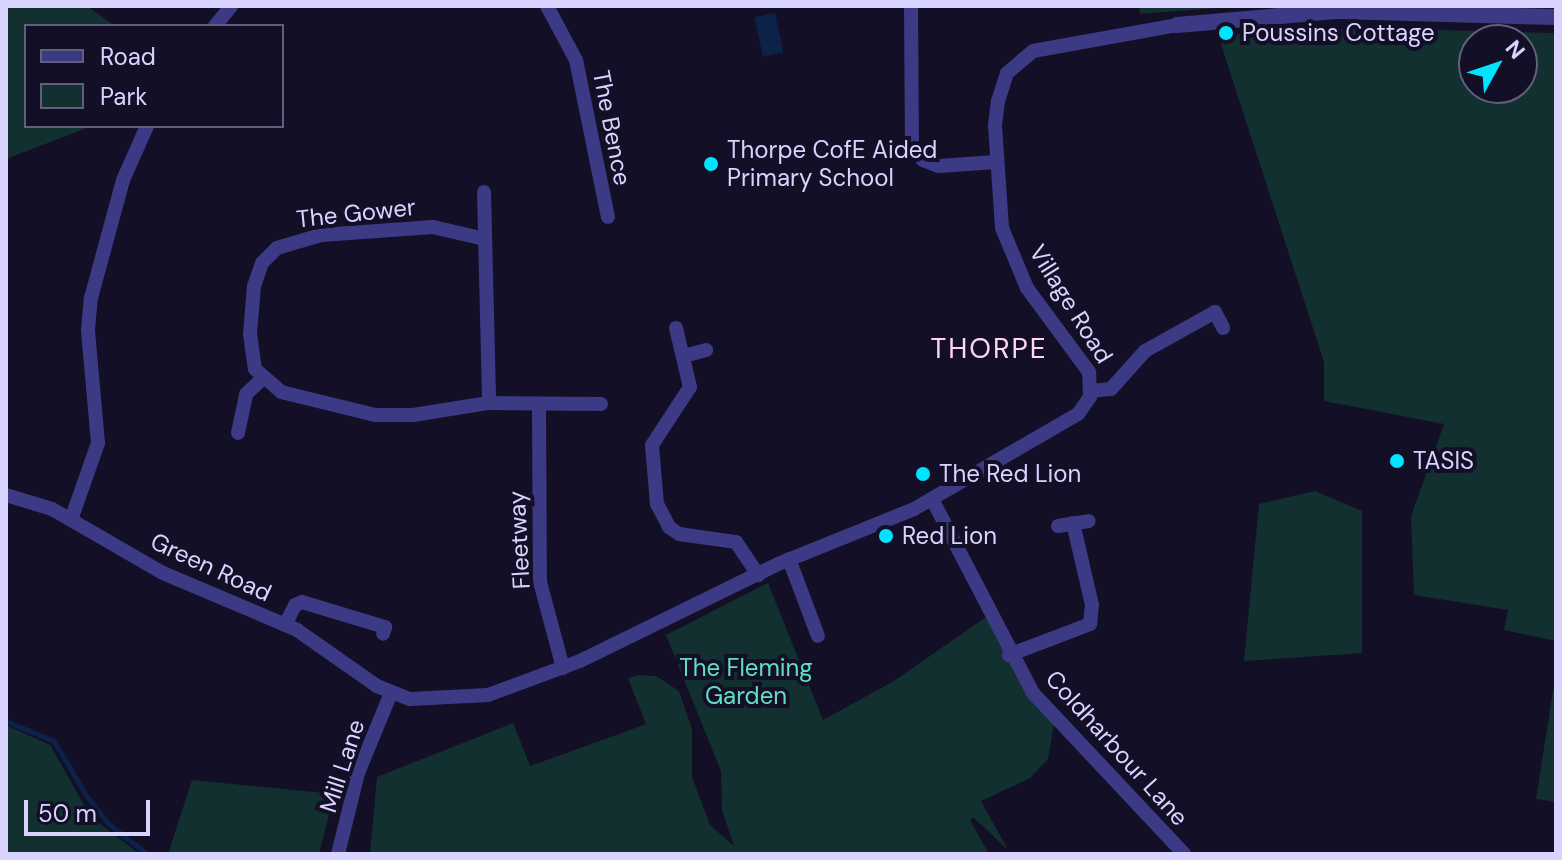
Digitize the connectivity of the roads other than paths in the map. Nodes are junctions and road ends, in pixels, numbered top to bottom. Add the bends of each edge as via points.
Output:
1 (231, 6) edge
2 (547, 6) edge
3 (911, 6) edge
4 (1556, 17) edge
5 (217, 24) edge
6 (1177, 25) joint
7 (146, 128) edge
8 (996, 162) junction
9 (484, 192) dead end
10 (608, 217) dead end
11 (485, 239) junction
12 (676, 328) dead end
13 (1223, 328) dead end
14 (706, 350) dead end
15 (684, 356) junction
16 (262, 379) junction
17 (1091, 391) junction
18 (489, 403) junction
19 (601, 404) dead end
20 (539, 406) junction
21 (238, 433) dead end
22 (6, 495) edge
23 (932, 499) junction
24 (71, 520) junction
25 (1089, 521) dead end
26 (789, 559) junction
27 (758, 575) junction
28 (285, 625) junction
29 (383, 634) dead end
30 (818, 636) dead end
31 (1009, 655) junction
32 (563, 668) junction
33 (391, 693) junction
34 (338, 854) edge
35 (1184, 854) edge

1 - 5 street
2 - 10 street, The Bence via 576,60
3 - 8 street via 912,146 923,160 939,166
4 - 6 street, Village Road via 1338,11
6 - 8 street, Village Road via 1053,45 1014,63 996,111
7 - 24 street via 123,180 91,298 88,330 98,443
8 - 17 street, Village Road via 1002,228 1016,266 1085,364
9 - 11 street
11 - 16 street, The Gower via 433,227 321,235 277,248 262,263 250,309 251,359
11 - 18 street
12 - 15 street
13 - 17 street via 1215,312 1145,351 1111,389
14 - 15 street
15 - 27 street via 690,387 686,400 652,445 657,504 679,534 736,542
16 - 18 street via 281,392 375,415
16 - 21 street via 246,394
17 - 23 street, Village Road via 1087,404 1064,425
18 - 20 street
19 - 20 street
20 - 32 street, Fleetway via 540,582
22 - 24 street, Green Road
23 - 26 street, Village Road
23 - 31 street, Coldharbour Lane
24 - 28 street, Green Road via 163,573
25 - 31 street via 1065,525 1092,605 1090,624
26 - 27 street, Village Road
26 - 30 street
27 - 32 street, Village Road
28 - 29 street via 302,602 385,627
28 - 33 street, Green Road
31 - 35 street, Coldharbour Lane via 1060,724
32 - 33 street, Village Road via 488,695 440,701
33 - 34 street, Mill Lane via 358,773

